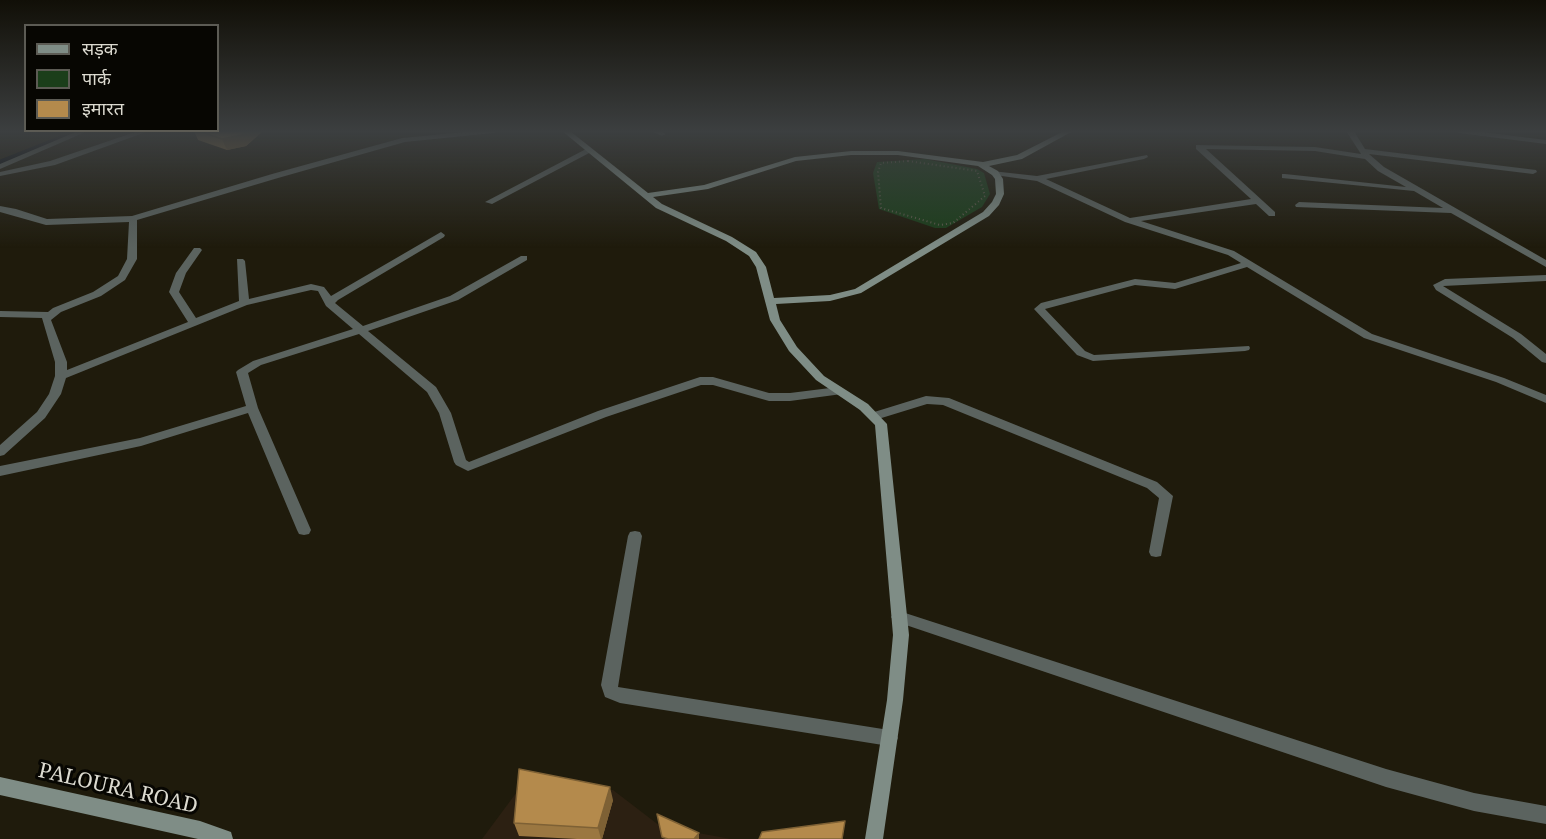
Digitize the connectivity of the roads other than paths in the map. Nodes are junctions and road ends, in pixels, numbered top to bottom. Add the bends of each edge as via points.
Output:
1 (18, 170) edge
2 (296, 170) edge
3 (553, 170) edge
4 (612, 170) edge
5 (759, 170) edge
6 (992, 170) edge
7 (1078, 170) edge
8 (1224, 170) edge
9 (1383, 170) edge
10 (1516, 170) edge
11 (995, 172) junction
12 (1533, 172) dead end
13 (0, 174) edge
14 (1285, 176) dead end
15 (1039, 178) junction
16 (1415, 190) junction
17 (645, 196) junction
18 (1257, 201) junction
19 (489, 202) dead end
20 (1299, 205) dead end
21 (0, 209) edge
22 (1453, 211) junction
23 (1272, 214) dead end
24 (133, 219) junction
25 (1128, 220) junction
26 (441, 235) dead end
27 (196, 250) dead end
28 (524, 258) dead end
29 (240, 261) dead end
30 (1250, 263) junction
31 (1546, 264) edge
32 (1546, 278) edge
33 (770, 301) junction
34 (329, 302) junction
35 (244, 303) junction
36 (0, 314) edge
37 (49, 315) junction
38 (193, 321) junction
39 (361, 330) junction
40 (1245, 348) dead end
41 (1546, 360) edge
42 (61, 376) junction
43 (838, 391) junction
44 (1546, 399) edge
45 (252, 408) junction
46 (875, 416) junction
47 (0, 452) edge
48 (0, 471) edge
49 (304, 530) dead end
50 (635, 536) dead end
51 (1156, 552) dead end
52 (899, 617) junction
53 (889, 738) junction
54 (0, 786) edge
55 (1546, 815) edge
56 (224, 839) edge
57 (874, 839) edge

1 - 13 street
2 - 24 street
3 - 19 street
4 - 17 street
5 - 17 street via 705,187
6 - 11 street
7 - 15 street
8 - 18 street
9 - 16 street
10 - 12 street
11 - 15 street
11 - 33 street via 1000,194 986,214 869,285 830,298
14 - 16 street
15 - 25 street
16 - 22 street
17 - 33 street via 753,254 761,267
18 - 23 street
18 - 25 street
20 - 22 street
21 - 24 street via 46,222
22 - 31 street
24 - 37 street via 132,259 122,278
25 - 30 street
26 - 34 street
27 - 38 street via 174,292
28 - 39 street via 454,298
29 - 35 street
30 - 40 street via 1175,286 1135,282 1039,309 1081,353 1093,358
30 - 44 street via 1368,336
32 - 41 street via 1438,285 1517,336
33 - 43 street via 775,320 793,349
34 - 35 street via 321,289 311,287
34 - 39 street
35 - 38 street
36 - 37 street
37 - 42 street via 46,319 59,351
38 - 42 street
39 - 43 street via 436,395 460,462 468,467 602,414 700,381 770,397
39 - 45 street via 242,372
42 - 47 street via 49,405
43 - 46 street
45 - 48 street via 141,442
45 - 49 street
46 - 51 street via 926,400 945,401 1152,485 1166,496
46 - 52 street via 884,436
50 - 53 street via 611,692
52 - 53 street via 899,663
52 - 55 street via 1386,778 1474,802
53 - 57 street
54 - 56 street, PALOURA ROAD via 179,825

